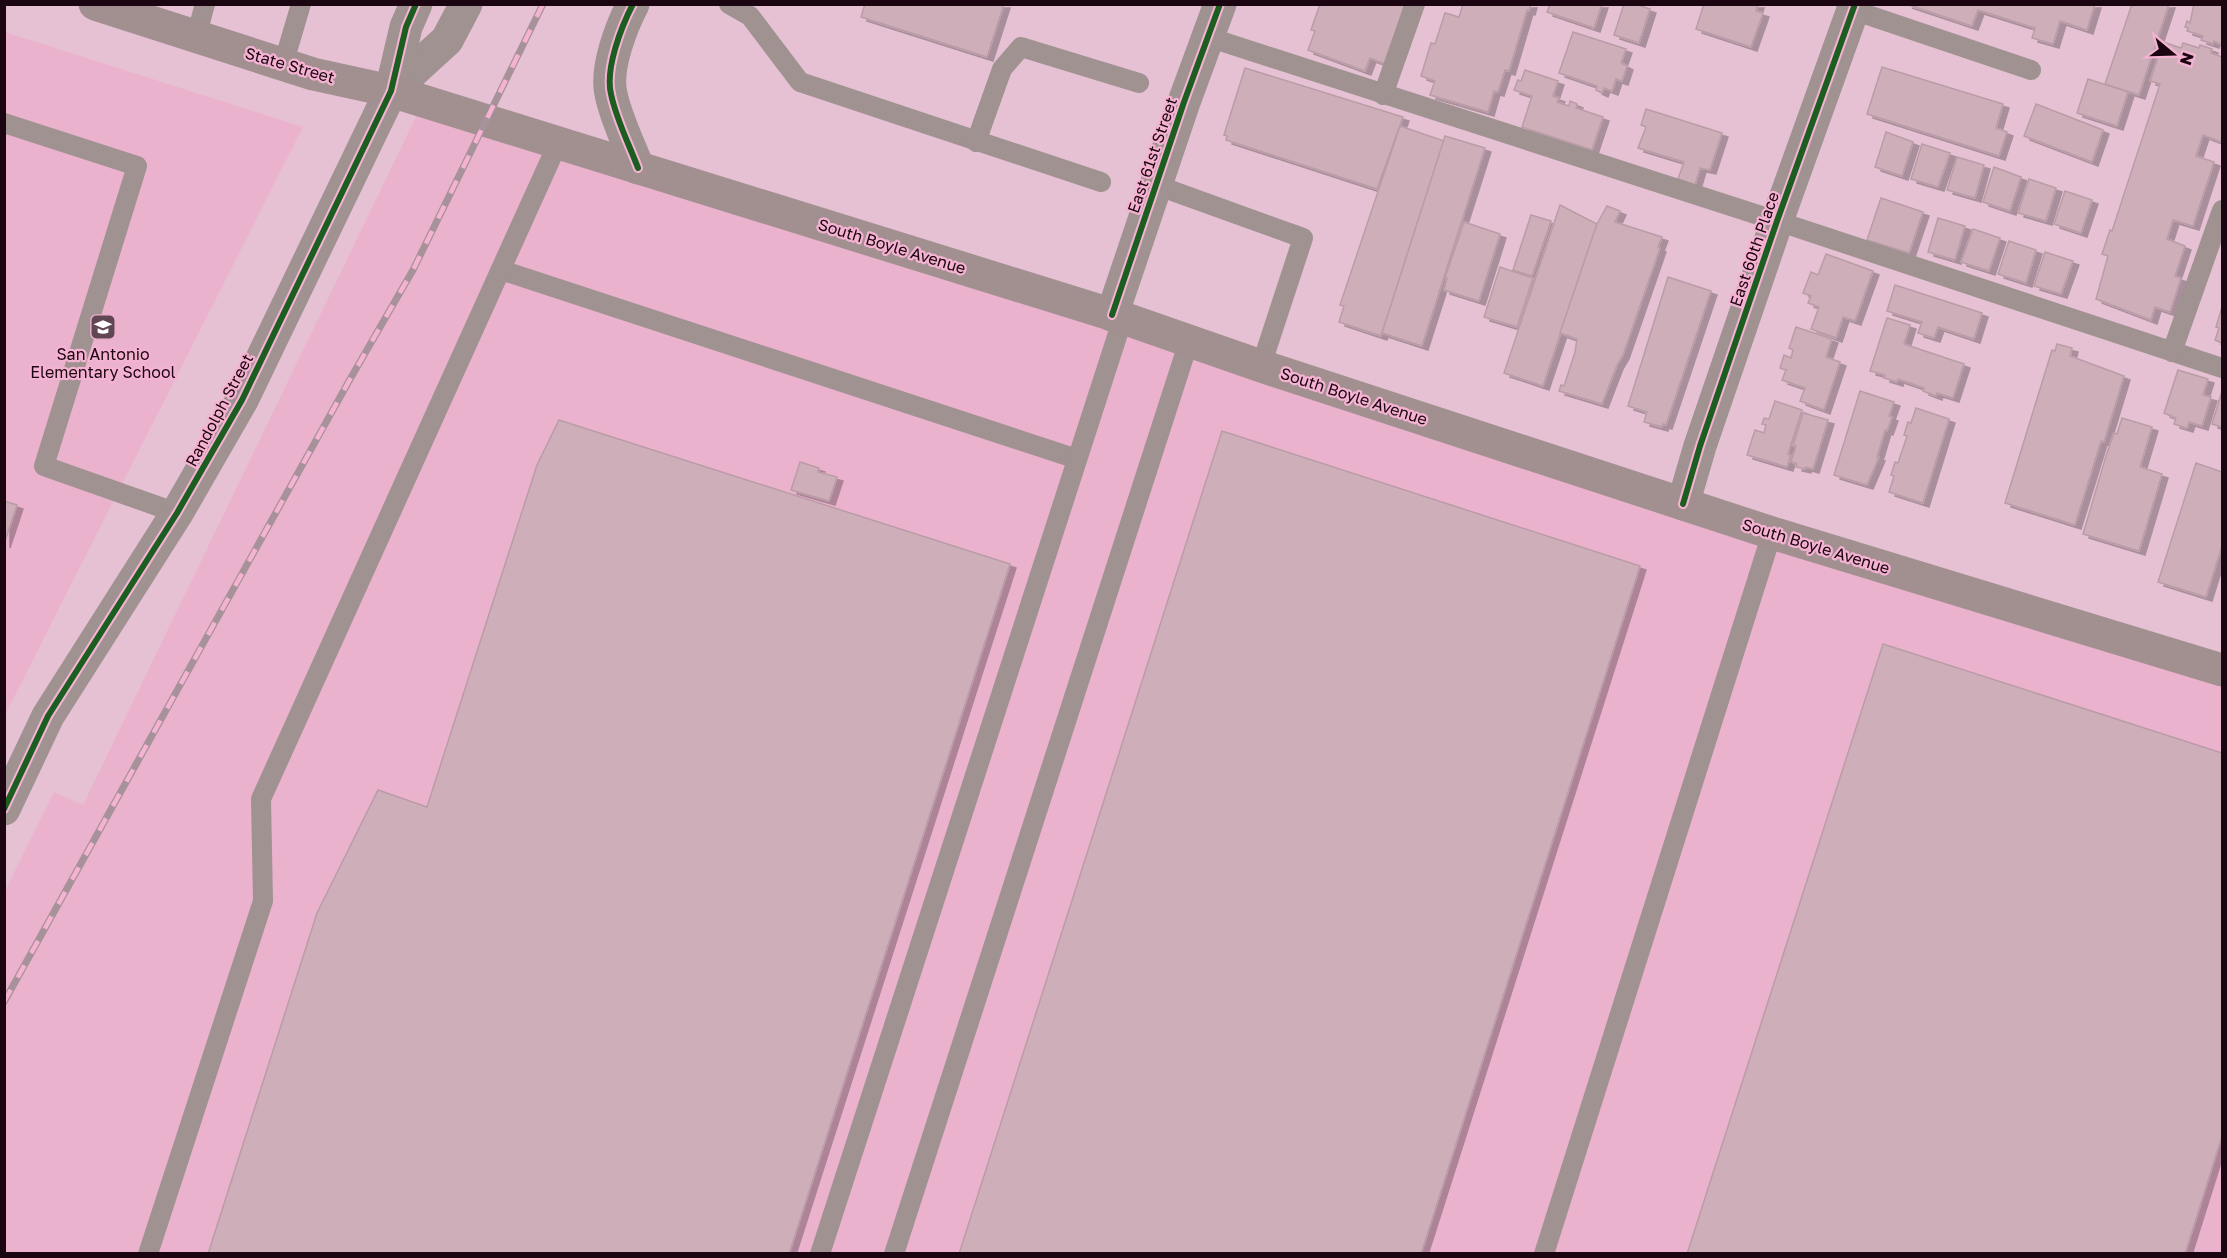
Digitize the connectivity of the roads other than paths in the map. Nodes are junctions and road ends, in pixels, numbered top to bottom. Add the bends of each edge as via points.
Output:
1 (96, 4) edge
2 (205, 4) edge
3 (301, 4) edge
4 (416, 4) edge
5 (466, 4) edge
6 (633, 4) edge
7 (729, 4) edge
8 (1220, 4) edge
9 (1415, 4) edge
10 (1854, 7) edge
11 (196, 37) junction
12 (1208, 37) junction
13 (282, 65) junction
14 (2031, 70) dead end
15 (1139, 83) dead end
16 (391, 91) junction
17 (1383, 95) junction
18 (486, 120) joint
19 (4, 123) edge
20 (976, 142) junction
21 (558, 143) junction
22 (638, 168) junction
23 (1101, 182) dead end
24 (1156, 185) junction
25 (2223, 210) edge
26 (1777, 221) junction
27 (501, 270) junction
28 (1117, 316) junction
29 (1189, 341) junction
30 (2172, 352) junction
31 (1261, 366) junction
32 (2223, 368) edge
33 (1077, 459) junction
34 (1683, 504) junction
35 (177, 513) junction
36 (1772, 533) junction
37 (2223, 670) edge
38 (14, 768) edge
39 (4, 809) edge
40 (148, 1254) edge
41 (820, 1254) edge
42 (894, 1254) edge
43 (1544, 1254) edge

1 - 11 main road, State Street
2 - 11 lane
3 - 13 lane
4 - 16 street, Randolph Street via 406,27
5 - 16 street, Randolph Street via 447,40
6 - 22 street via 610,72 610,93
7 - 20 lane via 750,16 801,82
8 - 12 street, East 61st Street
9 - 17 lane
10 - 14 lane
10 - 26 street, East 60th Place
11 - 13 main road, State Street
12 - 17 lane
12 - 24 street, East 61st Street
13 - 16 main road, State Street
15 - 20 lane via 1020,47 1002,69
16 - 18 main road, State Street
16 - 35 street, Randolph Street via 242,400
17 - 26 lane
18 - 21 main road, South Boyle Avenue
19 - 35 lane via 137,166 44,466
20 - 23 lane
21 - 22 main road, South Boyle Avenue
21 - 27 lane
22 - 28 main road, South Boyle Avenue
24 - 28 street, East 61st Street
24 - 31 lane via 1303,238
25 - 30 lane
26 - 30 lane
26 - 34 street, East 60th Place
27 - 33 lane
27 - 40 lane via 261,799 263,901
28 - 29 main road, South Boyle Avenue
28 - 33 lane
29 - 31 main road, South Boyle Avenue
29 - 42 lane
30 - 32 lane
31 - 34 main road, South Boyle Avenue
33 - 41 lane
34 - 36 main road, South Boyle Avenue
35 - 38 street, Randolph Street
36 - 37 main road, South Boyle Avenue
36 - 43 lane
38 - 39 street, Randolph Street

